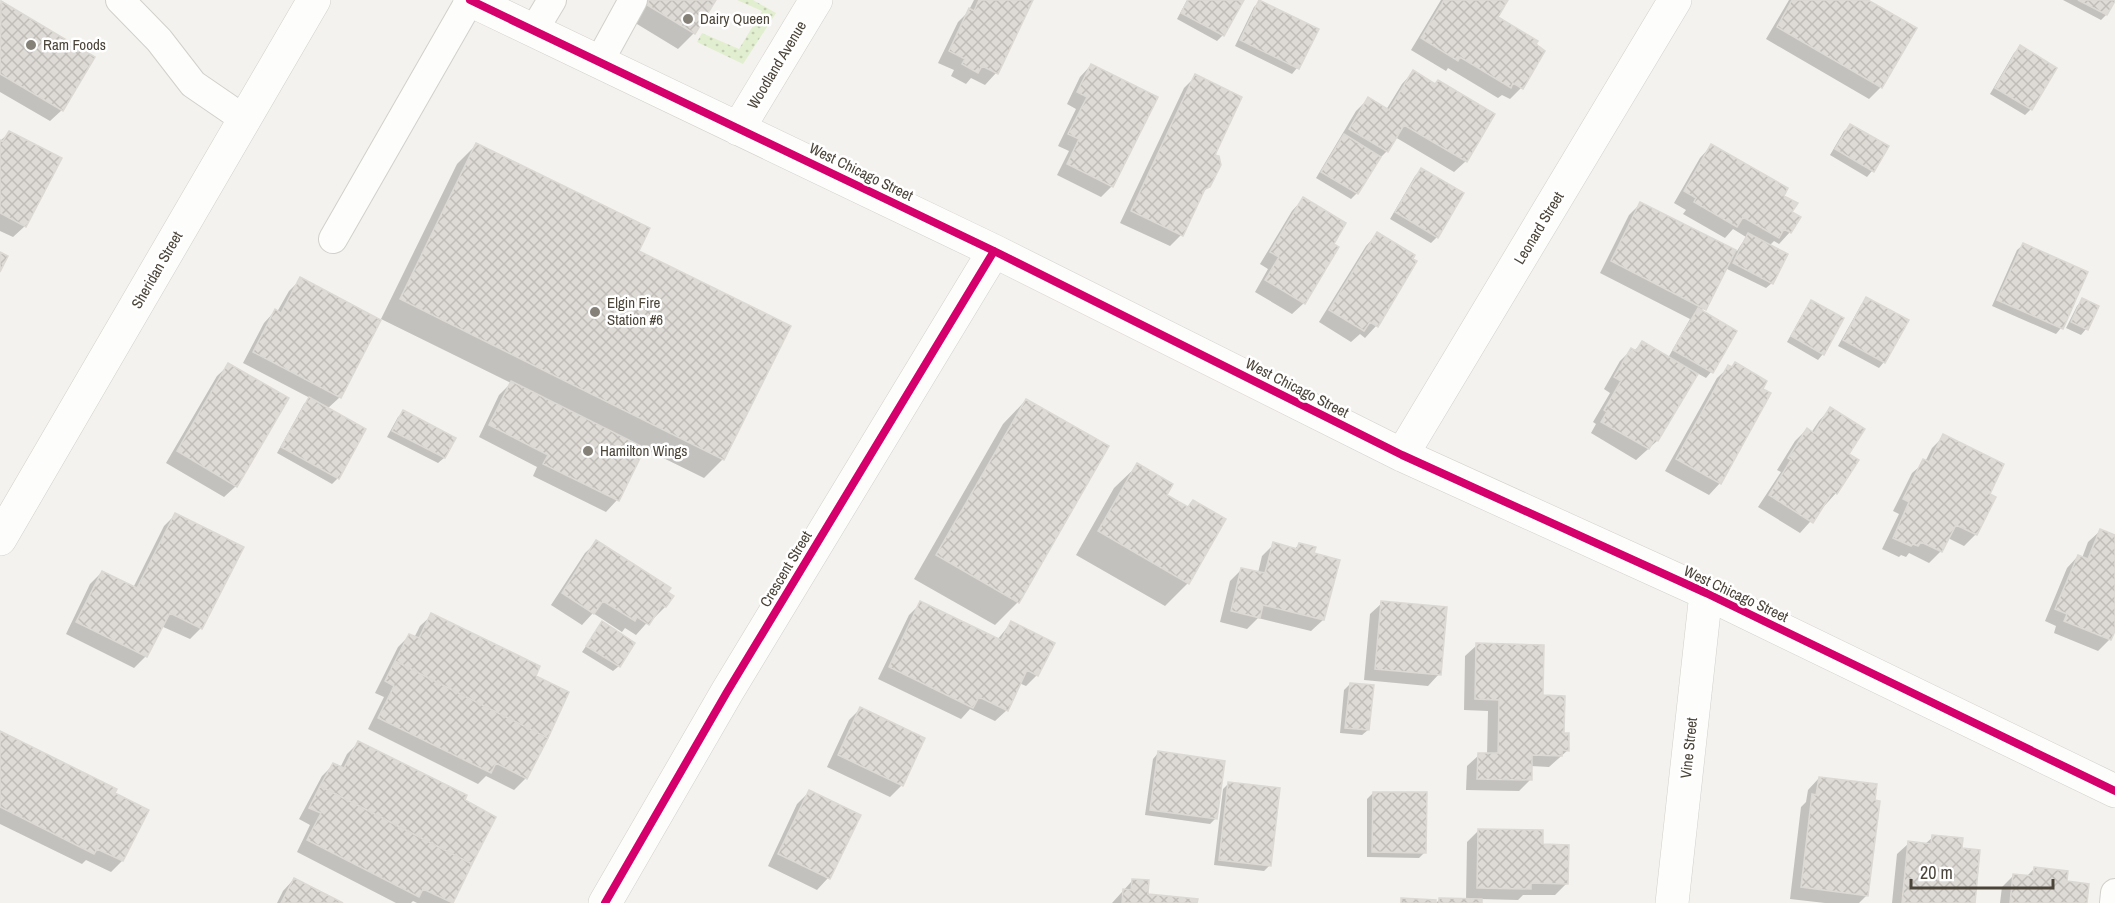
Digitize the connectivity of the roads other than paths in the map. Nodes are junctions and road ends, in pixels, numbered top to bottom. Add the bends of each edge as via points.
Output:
1 (120, 0) edge
2 (314, 0) edge
3 (470, 0) edge
4 (552, 0) edge
5 (633, 0) edge
6 (816, 0) edge
7 (1675, 0) edge
8 (534, 30) junction
9 (599, 62) junction
10 (244, 119) junction
11 (738, 129) junction
12 (333, 239) dead end
13 (994, 251) junction
14 (1402, 455) junction
15 (0, 539) edge
16 (1706, 593) junction
17 (2115, 791) edge
18 (2115, 893) edge
19 (605, 903) edge
20 (1672, 903) edge
21 (2114, 903) edge

1 - 10 lane via 159,40 193,84
2 - 10 street, Sheridan Street
3 - 8 street, West Chicago Street
3 - 12 lane
4 - 8 lane
5 - 9 lane
6 - 11 street, Woodland Avenue
7 - 14 street, Leonard Street
8 - 9 street, West Chicago Street
9 - 11 street, West Chicago Street
10 - 15 street, Sheridan Street
11 - 13 street, West Chicago Street
13 - 14 street, West Chicago Street
13 - 19 street, Crescent Street via 727,692
14 - 16 street, West Chicago Street
16 - 17 street, West Chicago Street
16 - 20 street, Vine Street
18 - 21 lane

